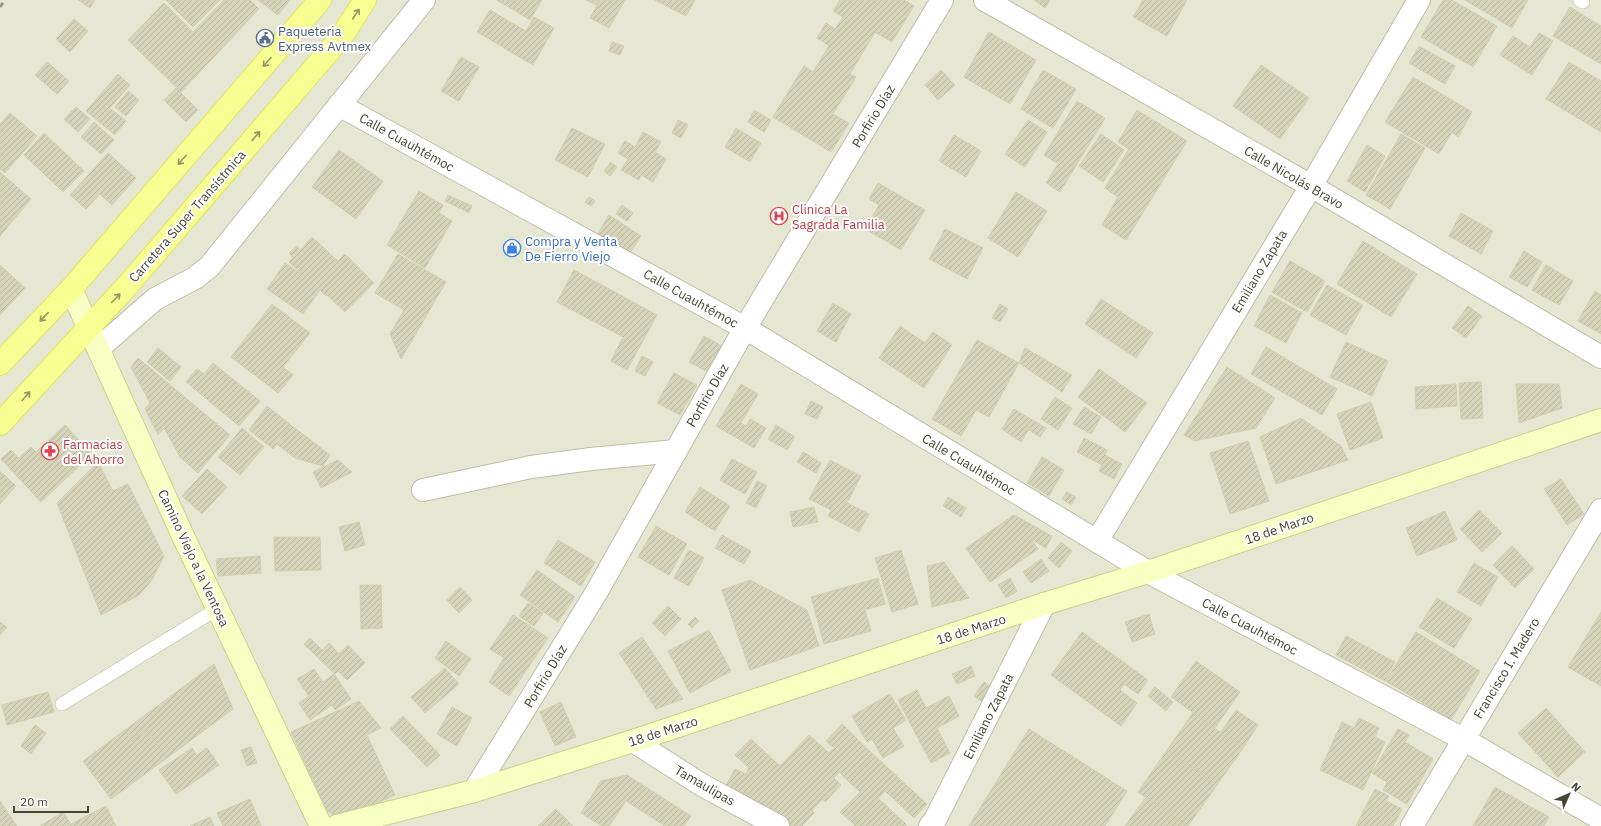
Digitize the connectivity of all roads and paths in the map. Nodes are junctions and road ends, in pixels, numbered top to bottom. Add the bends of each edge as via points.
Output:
1 (320, 0) edge
2 (366, 0) edge
3 (424, 0) edge
4 (942, 0) edge
5 (984, 0) edge
6 (1419, 0) edge
7 (339, 105) junction
8 (1311, 186) junction
9 (71, 289) junction
10 (89, 326) junction
11 (745, 328) junction
12 (98, 348) junction
13 (1601, 357) edge
14 (0, 364) edge
15 (1601, 420) edge
16 (0, 424) edge
17 (676, 451) junction
18 (423, 490) dead end
19 (1601, 510) edge
20 (1097, 541) junction
21 (1148, 572) junction
22 (1044, 604) junction
23 (217, 609) junction
24 (62, 704) dead end
25 (1463, 739) junction
26 (633, 741) junction
27 (474, 791) junction
28 (1601, 819) edge
29 (321, 826) edge
30 (337, 826) edge
31 (778, 826) edge
32 (930, 826) edge
33 (1412, 826) edge

1 -> 9 main road
10 -> 2 main road, Carretera Super Transístmica via 127,286 342,36
3 - 7 street
4 - 11 street, Porfirio Díaz
5 - 8 street, Calle Nicolás Bravo
6 - 8 street, Emiliano Zapata
7 - 11 street, Calle Cuauhtémoc
7 - 12 street via 209,268 155,299
8 - 13 street, Calle Nicolás Bravo
8 - 20 street, Emiliano Zapata
9 - 10 main road, Camino Viejo a la Ventosa
9 -> 14 main road
10 - 12 main road, Camino Viejo a la Ventosa
16 -> 10 main road, Carretera Super Transístmica
11 - 17 street, Porfirio Díaz
11 - 20 street, Calle Cuauhtémoc
12 - 23 main road, Camino Viejo a la Ventosa
15 - 21 main road, 18 de Marzo
17 - 18 street via 531,467
17 - 27 street, Porfirio Díaz via 596,593
19 - 25 street, Francisco I. Madero
20 - 21 street, Calle Cuauhtémoc
21 - 22 main road, 18 de Marzo
21 - 25 street, Calle Cuauhtémoc
22 - 26 main road, 18 de Marzo
22 - 32 street, Emiliano Zapata
23 - 24 lane
23 - 29 main road, Camino Viejo a la Ventosa
25 - 28 street, Calle Cuauhtémoc
25 - 33 street, Francisco I. Madero
26 - 27 main road, 18 de Marzo
26 - 31 street, Tamaulipas via 702,784
27 - 30 main road, 18 de Marzo

